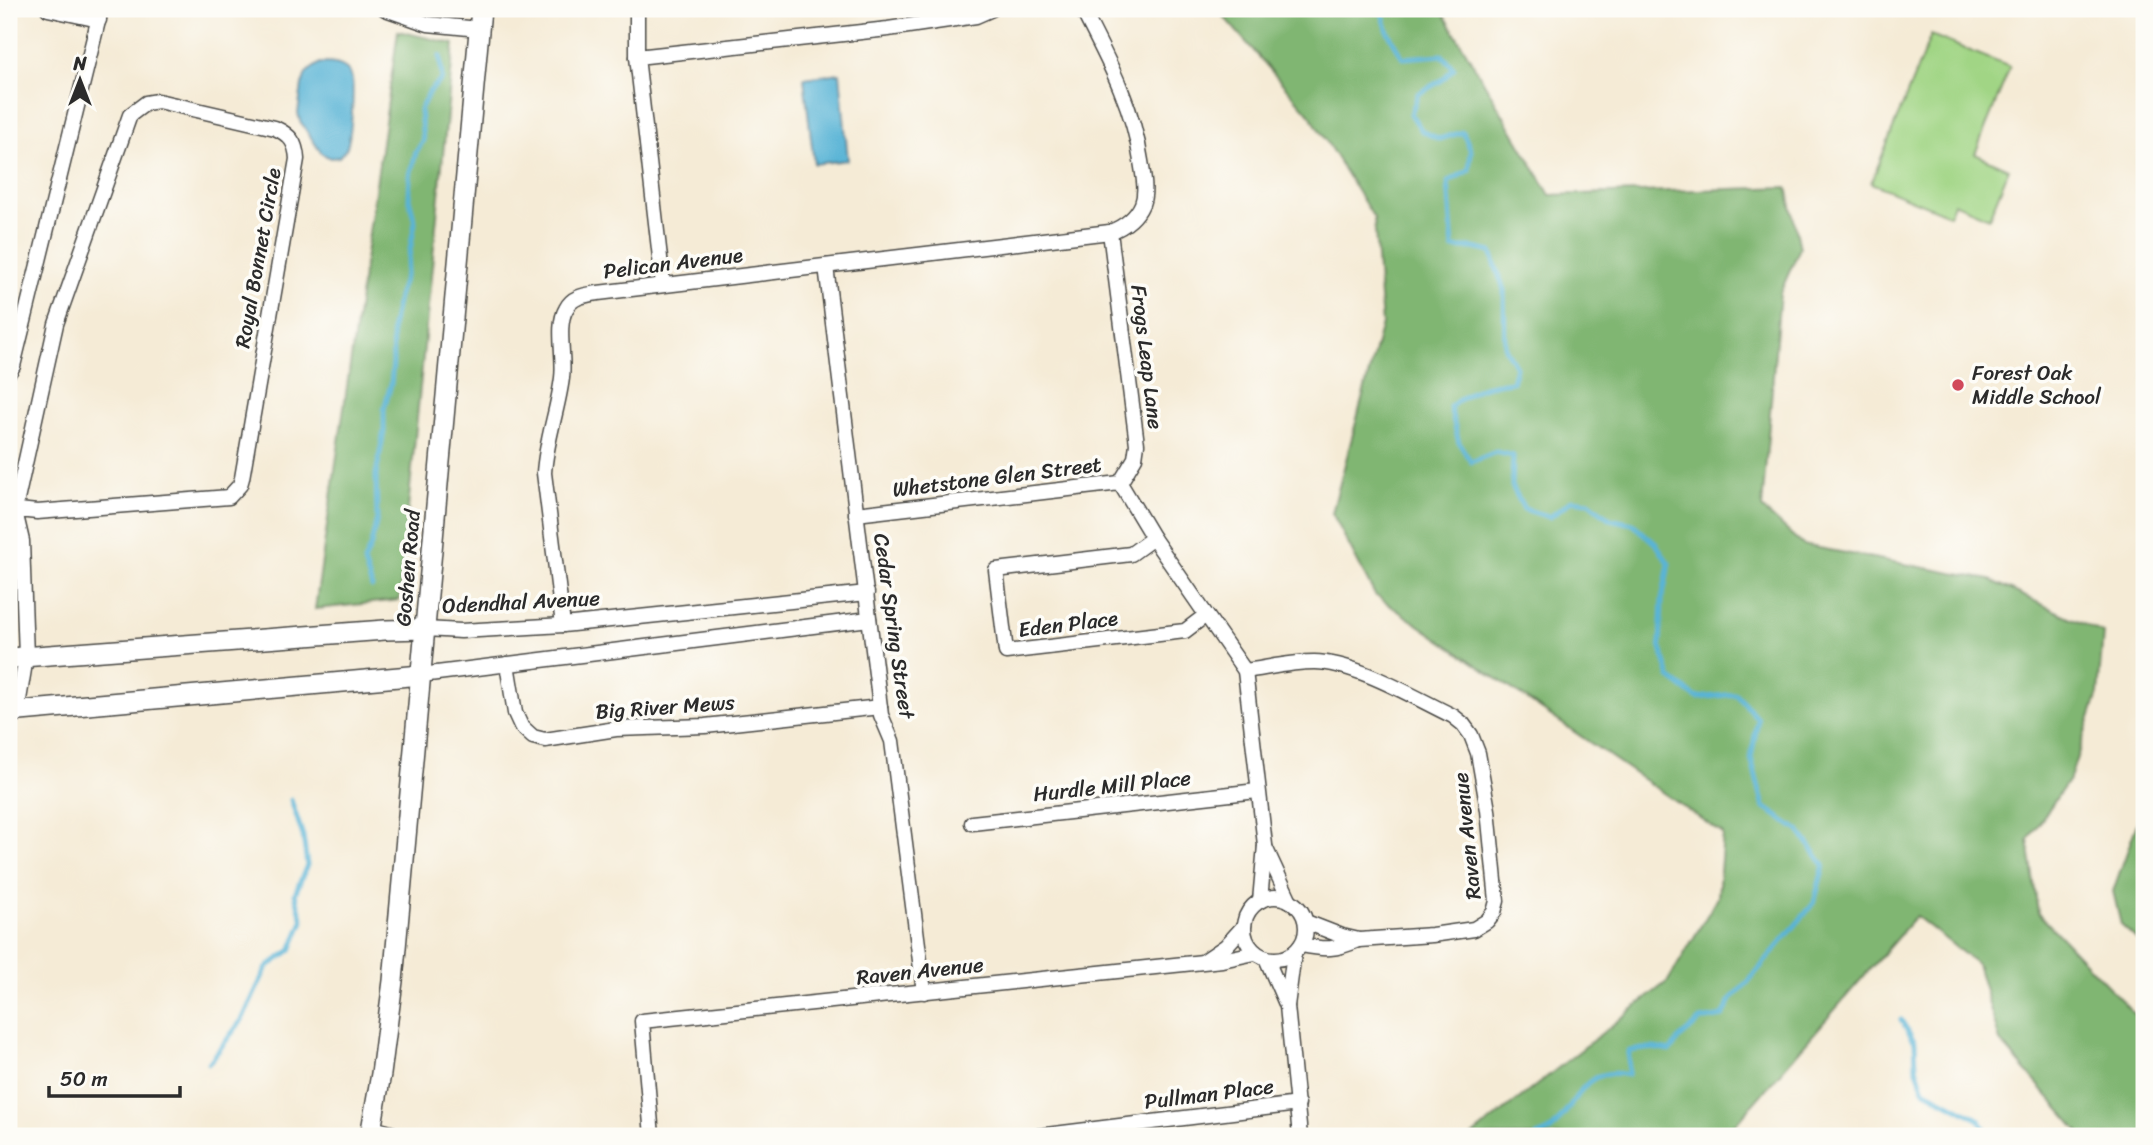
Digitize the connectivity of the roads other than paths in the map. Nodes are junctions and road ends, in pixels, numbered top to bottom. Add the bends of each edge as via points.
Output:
1 (48, 9) edge
2 (385, 9) edge
3 (481, 9) edge
4 (637, 9) edge
5 (992, 9) edge
6 (1082, 9) edge
7 (100, 14) edge
8 (479, 29) junction
9 (637, 57) junction
10 (1110, 232) junction
11 (826, 266) junction
12 (663, 284) junction
13 (9, 372) edge
14 (1120, 484) junction
15 (12, 509) edge
16 (856, 514) junction
17 (9, 527) edge
18 (1153, 538) junction
19 (867, 593) junction
20 (1206, 615) junction
21 (869, 619) junction
22 (563, 625) junction
23 (425, 629) junction
24 (17, 658) edge
25 (507, 664) junction
26 (1245, 671) junction
27 (421, 675) junction
28 (9, 684) edge
29 (880, 708) junction
30 (13, 712) edge
31 (1257, 790) junction
32 (972, 823) dead end
33 (1265, 845) junction
34 (1260, 901) junction
35 (1290, 901) junction
36 (1306, 922) junction
37 (1244, 926) junction
38 (1359, 940) junction
39 (1298, 949) junction
40 (1261, 955) junction
41 (1203, 962) junction
42 (924, 992) junction
43 (1287, 1006) junction
44 (1298, 1104) junction
45 (1124, 1131) edge
46 (370, 1133) edge
47 (392, 1136) edge
48 (652, 1136) edge
49 (1038, 1136) edge
50 (1300, 1136) edge

1 - 7 street
2 - 8 street via 428,24
3 - 8 street, Goshen Road
4 - 9 street
5 - 9 street via 976,16 888,29
6 - 10 street via 1127,100 1144,179 1142,204 1124,226
7 - 13 street
8 - 23 street, Goshen Road
9 - 12 street
10 - 11 street, Pelican Avenue
10 - 14 street, Frogs Leap Lane via 1137,444 1135,458
11 - 12 street, Pelican Avenue
11 - 16 street, Cedar Spring Street
12 - 22 street, Pelican Avenue via 578,297 566,307 561,327 563,377 545,449 544,473
14 - 16 street, Whetstone Glen Street
14 - 18 street, Whetstone Glen Street
15 - 15 street, Royal Bonnet Circle via 37,512 229,497 240,485 297,159 292,138 284,132 158,101 139,106 130,115 56,324
15 - 17 street, Royal Bonnet Circle
15 - 24 street, Royal Bonnet Circle via 22,541
16 - 19 street, Cedar Spring Street
18 - 20 street, Whetstone Glen Street
18 - 20 street, Eden Place via 1131,554 996,570 1006,652 1185,631
19 - 21 street, Cedar Spring Street
19 - 22 street, Odendhal Avenue
20 - 26 street, Whetstone Glen Street
21 - 25 street
21 - 29 street, Cedar Spring Street
22 - 23 street, Odendhal Avenue
23 - 24 street, Odendhal Avenue
23 - 27 street, Goshen Road
24 - 30 street, Royal Bonnet Circle
25 - 27 street
25 - 29 street, Big River Mews via 521,726 545,740 616,729 705,726
26 - 31 street, Whetstone Glen Street
26 - 38 street, Raven Avenue via 1312,662 1357,670 1453,716 1471,735 1488,810 1497,901 1494,912 1474,929
27 - 30 street
27 - 46 street, Goshen Road via 393,981
28 - 30 street
29 - 42 street, Cedar Spring Street via 892,741
31 - 32 street, Hurdle Mill Place
31 - 33 street, Whetstone Glen Street
33 - 34 street, Whetstone Glen Street
33 - 35 street, Whetstone Glen Street
34 - 35 street
34 - 37 street via 1246,916
35 - 36 street
36 - 38 street, Raven Avenue
36 - 39 street
37 - 40 street via 1248,945
37 - 41 street
38 - 39 street, Raven Avenue via 1337,949
39 - 40 street via 1286,958
39 - 43 street
40 - 41 street, Raven Avenue
40 - 43 street
41 - 42 street, Raven Avenue
42 - 48 street, Raven Avenue via 642,1021
43 - 44 street
44 - 45 street, Pullman Place
44 - 50 street
45 - 49 street, Pullman Place
46 - 47 street

